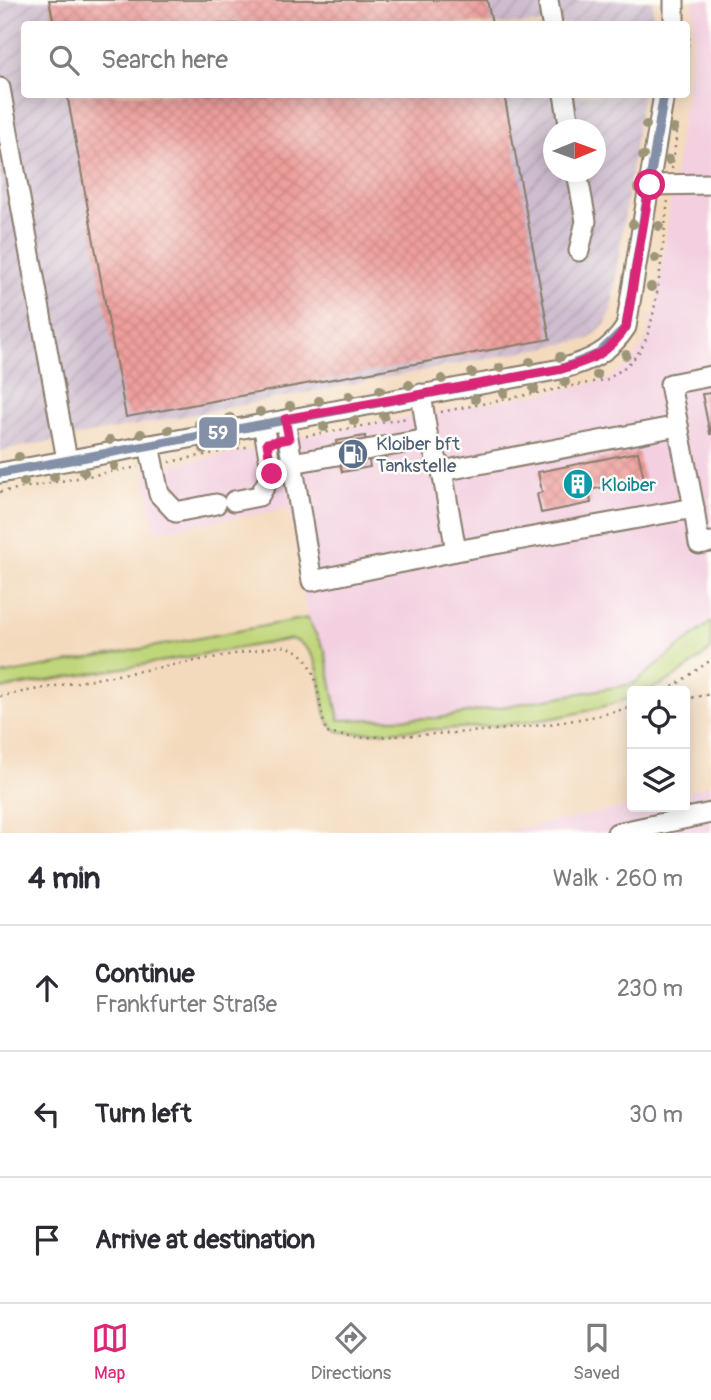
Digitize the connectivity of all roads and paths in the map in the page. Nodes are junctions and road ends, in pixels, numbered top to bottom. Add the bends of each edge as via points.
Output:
1 (548, 0) edge
2 (674, 0) edge
3 (552, 21) edge
4 (674, 21) edge
5 (0, 88) edge
6 (565, 98) edge
7 (664, 98) edge
8 (568, 119) edge
9 (678, 120) dead end
10 (580, 182) edge
11 (711, 184) edge
12 (660, 185) junction
13 (579, 251) dead end
14 (711, 376) edge
15 (421, 394) junction
16 (424, 415) junction
17 (678, 426) junction
18 (287, 429) junction
19 (265, 433) junction
20 (428, 439) junction
21 (149, 445) junction
22 (67, 460) junction
23 (292, 463) junction
24 (153, 465) junction
25 (442, 471) junction
26 (0, 473) edge
27 (0, 492) edge
28 (694, 508) junction
29 (711, 542) edge
30 (456, 551) junction
31 (711, 660) edge
32 (674, 686) edge
33 (711, 695) edge
34 (0, 696) edge
35 (690, 698) edge
36 (627, 708) edge
37 (711, 813) edge
38 (617, 833) edge

1 - 3 street
2 - 4 street
5 - 22 street
6 - 8 street
7 - 12 street
9 - 12 path
10 - 13 street via 586,222
11 - 12 street
12 - 15 street via 626,327 615,344 599,356 561,369
12 - 16 path via 651,317 645,341 631,363 608,379 582,386
14 - 17 street via 670,384
15 - 16 street
15 - 18 street
16 - 18 path
16 - 20 street
17 - 25 street
17 - 28 street
18 - 19 street
18 - 23 street
19 - 21 street
19 - 24 path
19 - 24 street via 272,474 259,496 176,512 159,494
20 - 23 street
20 - 25 street
21 - 22 street
21 - 24 street
22 - 26 street
23 - 30 street via 312,581
24 - 27 path
25 - 30 street
28 - 29 street via 699,544
28 - 30 street
31 - 32 path
33 - 35 path
34 - 36 path via 279,646 304,654 313,669 327,733 338,737 519,727
37 - 38 street

